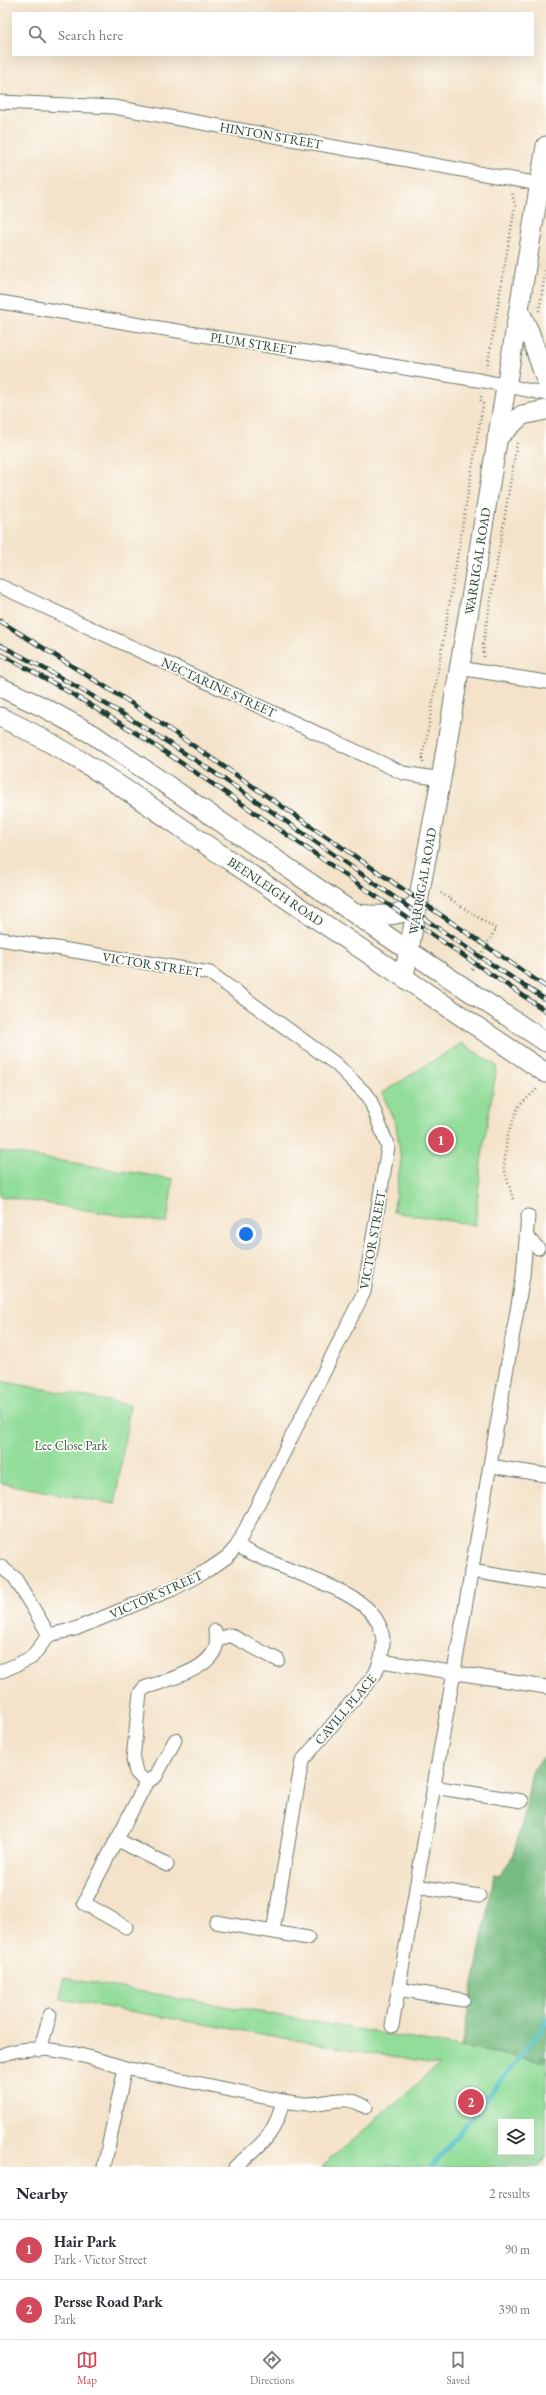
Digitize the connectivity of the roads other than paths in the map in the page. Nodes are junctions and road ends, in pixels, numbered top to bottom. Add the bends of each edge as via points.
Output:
1 (0, 102) edge
2 (546, 146) edge
3 (539, 184) junction
4 (0, 302) edge
5 (519, 310) junction
6 (546, 380) edge
7 (506, 385) junction
8 (546, 394) edge
9 (546, 410) edge
10 (497, 438) junction
11 (0, 586) edge
12 (459, 668) junction
13 (546, 682) edge
14 (0, 687) edge
15 (0, 717) edge
16 (441, 779) junction
17 (419, 902) junction
18 (357, 914) junction
19 (0, 939) edge
20 (409, 951) junction
21 (404, 976) junction
22 (546, 1042) edge
23 (542, 1081) edge
24 (528, 1216) dead end
25 (526, 1236) junction
26 (538, 1248) dead end
27 (490, 1466) junction
28 (546, 1475) edge
29 (237, 1546) junction
30 (0, 1566) edge
31 (471, 1571) junction
32 (546, 1583) edge
33 (49, 1635) junction
34 (278, 1660) dead end
35 (381, 1661) junction
36 (0, 1672) edge
37 (453, 1672) junction
38 (546, 1687) edge
39 (175, 1740) dead end
40 (146, 1784) junction
41 (433, 1787) junction
42 (522, 1801) dead end
43 (118, 1840) junction
44 (168, 1865) dead end
45 (416, 1886) junction
46 (479, 1896) dead end
47 (216, 1922) dead end
48 (126, 1927) dead end
49 (273, 1931) junction
50 (308, 1938) dead end
51 (398, 1989) junction
52 (463, 2000) dead end
53 (50, 2015) dead end
54 (392, 2026) dead end
55 (40, 2050) junction
56 (0, 2056) edge
57 (125, 2068) junction
58 (283, 2101) junction
59 (366, 2107) dead end
60 (104, 2167) edge
61 (235, 2167) edge

1 - 3 street, HINTON STREET via 114,107
2 - 3 main road, WARRIGAL ROAD
3 - 5 main road, WARRIGAL ROAD
4 - 7 street, PLUM STREET
5 - 6 main road
5 - 7 main road, WARRIGAL ROAD
7 - 8 street, PLUM STREET
7 - 10 main road, WARRIGAL ROAD
9 - 10 main road via 522,415
10 - 12 main road, WARRIGAL ROAD
11 - 16 street, NECTARINE STREET via 402,773
12 - 13 street
12 - 16 main road, WARRIGAL ROAD
14 - 18 main road, BEENLEIGH ROAD via 43,706 94,735
15 - 21 main road, BEENLEIGH ROAD via 40,735
16 - 17 main road, WARRIGAL ROAD
17 - 18 main road via 412,910 399,913 376,916
17 - 20 main road, WARRIGAL ROAD
18 - 20 main road, BEENLEIGH ROAD
19 - 29 street, VICTOR STREET via 210,973 336,1064 369,1097 388,1148 364,1292
20 - 21 main road, WARRIGAL ROAD
20 - 22 main road, BEENLEIGH ROAD
21 - 23 main road, BEENLEIGH ROAD
24 - 25 street
25 - 26 street
25 - 27 street via 523,1276
27 - 28 street
27 - 31 street
29 - 33 street, VICTOR STREET via 227,1557 208,1570 173,1589 75,1629
29 - 35 street, CAVILL PLACE via 351,1594 371,1611 383,1633
30 - 33 street via 15,1578
31 - 32 street
31 - 37 street
33 - 36 street via 31,1658
34 - 40 street via 230,1635 216,1635 212,1655 201,1667 144,1688 140,1693 133,1759 136,1772
35 - 37 street
35 - 49 street, CAVILL PLACE via 375,1674 302,1761
37 - 38 street
37 - 41 street
39 - 40 street via 156,1776
40 - 43 street
41 - 42 street
41 - 45 street
43 - 44 street
43 - 48 street via 84,1903
45 - 46 street
45 - 51 street
47 - 49 street
49 - 50 street
51 - 52 street
51 - 54 street
53 - 55 street
55 - 56 street via 22,2049
55 - 57 street via 96,2058
57 - 58 street
57 - 60 street
58 - 59 street via 308,2104 337,2099 354,2100
58 - 61 street via 277,2124 269,2137

